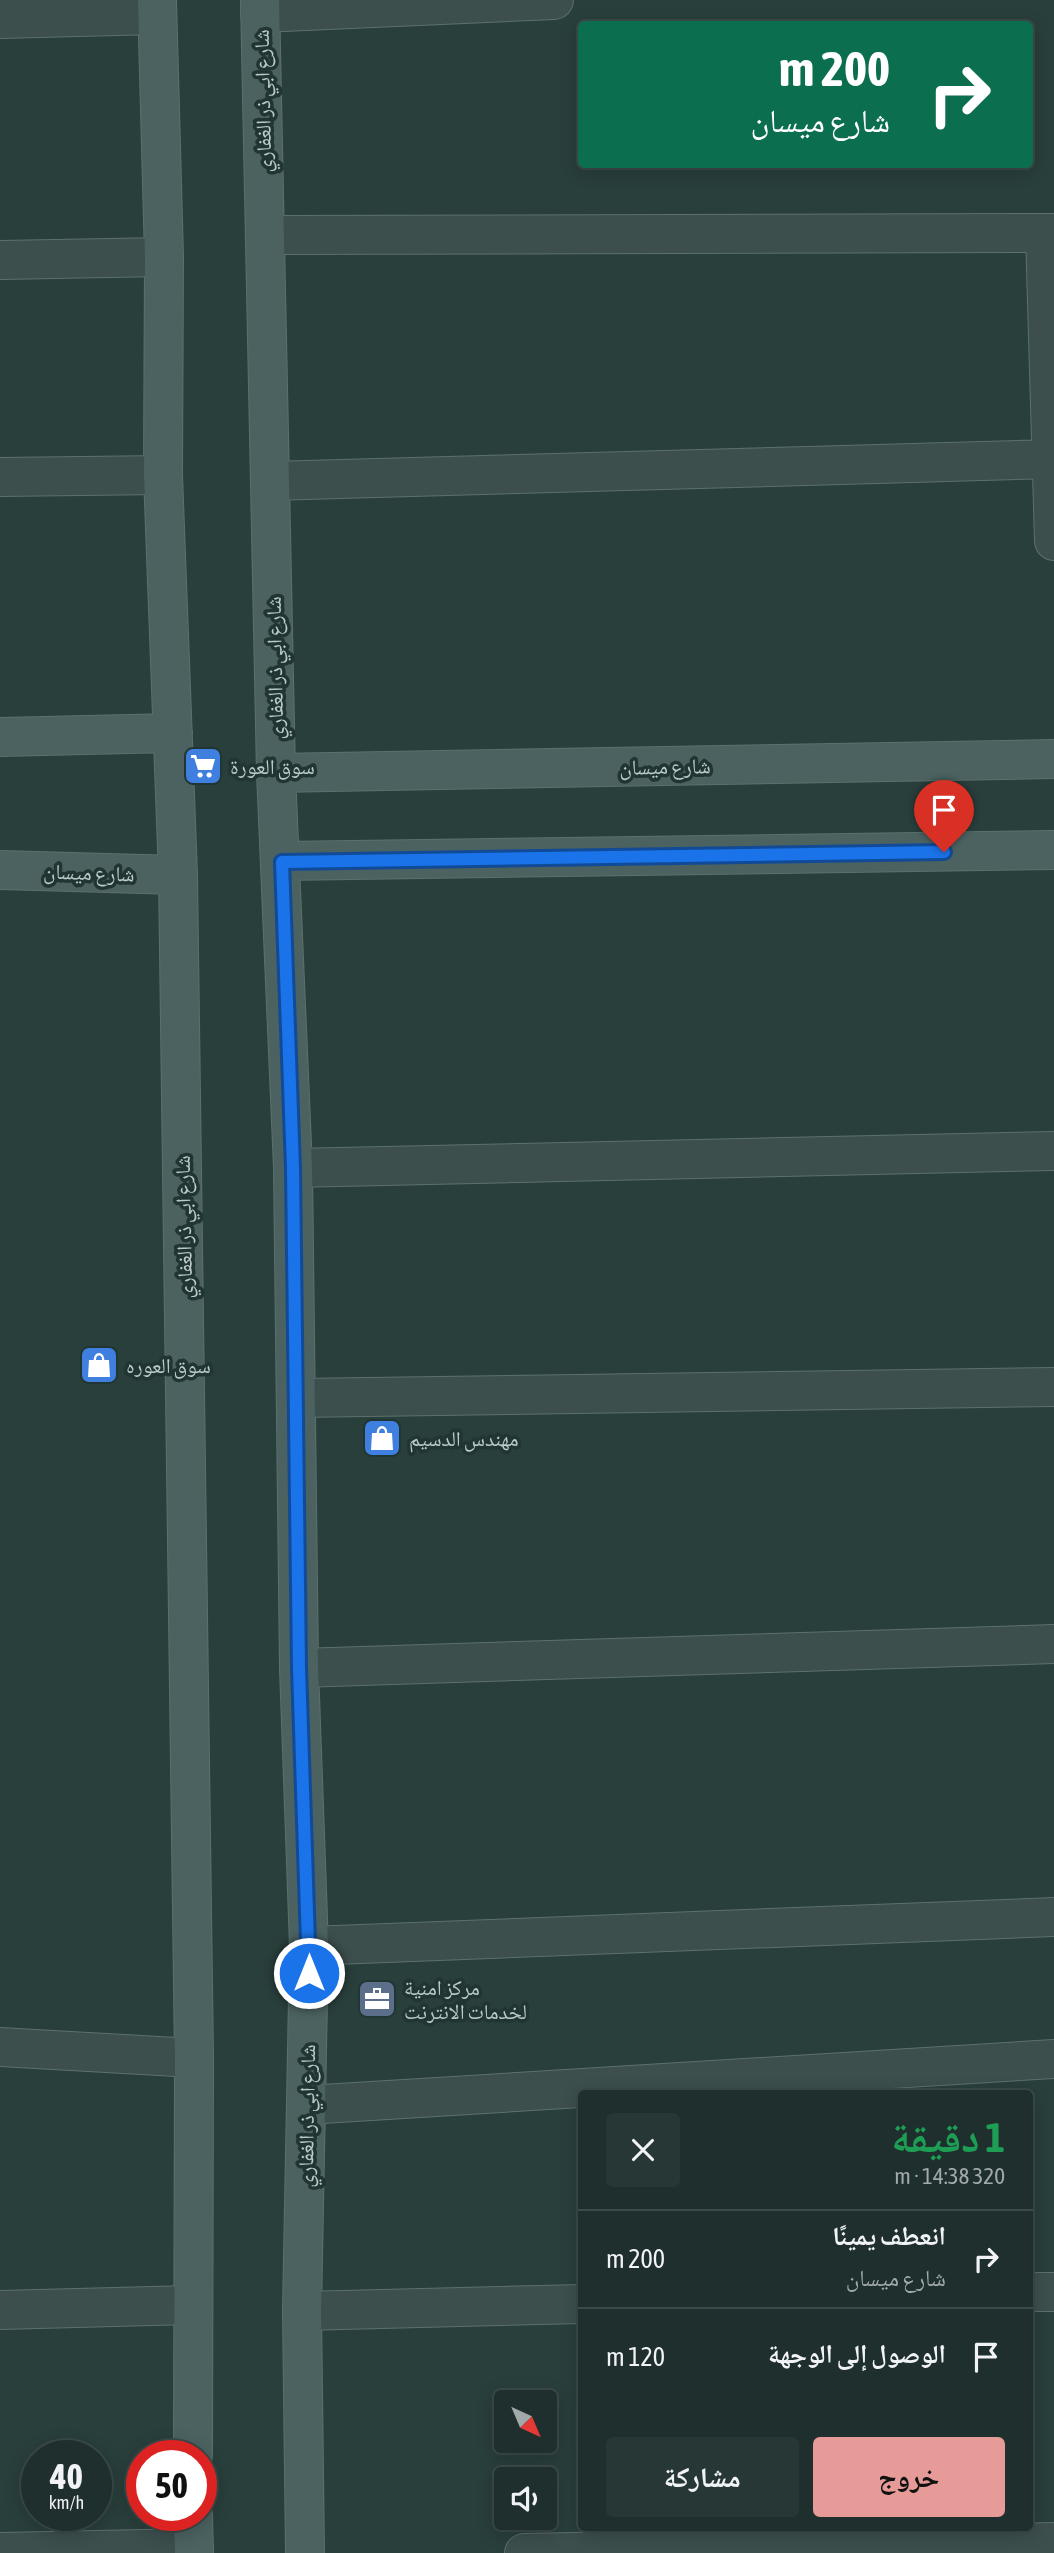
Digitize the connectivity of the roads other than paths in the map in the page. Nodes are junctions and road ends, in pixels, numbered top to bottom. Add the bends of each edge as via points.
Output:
1 (554, 0) edge
2 (260, 6) edge
3 (157, 7) edge
4 (0, 19) edge
5 (1050, 233) edge
6 (265, 235) junction
7 (164, 257) junction
8 (0, 260) edge
9 (1053, 459) edge
10 (163, 475) junction
11 (0, 477) edge
12 (270, 481) junction
13 (1054, 541) edge
14 (173, 733) junction
15 (0, 737) edge
16 (1054, 759) edge
17 (276, 773) junction
18 (1054, 850) edge
19 (282, 862) junction
20 (0, 870) edge
21 (178, 875) junction
22 (1054, 1151) edge
23 (293, 1168) junction
24 (1054, 1387) edge
25 (296, 1398) junction
26 (1054, 1644) edge
27 (299, 1668) junction
28 (1054, 1917) edge
29 (309, 1946) junction
30 (0, 2047) edge
31 (194, 2058) junction
32 (1054, 2059) edge
33 (306, 2105) junction
34 (1033, 2292) edge
35 (1054, 2292) edge
36 (578, 2304) edge
37 (191, 2305) junction
38 (0, 2310) edge
39 (302, 2311) junction
40 (192, 2440) edge
41 (194, 2538) edge
42 (1054, 2542) edge
43 (0, 2552) edge
44 (305, 2553) edge
45 (524, 2553) edge

1 - 2 street
2 - 6 main road, شارع ابي ذر الغفاري
3 - 4 street
3 - 7 main road, شارع ابي ذر الغفاري
5 - 6 street
5 - 9 street
6 - 12 main road, شارع ابي ذر الغفاري
7 - 8 street
7 - 10 main road, شارع ابي ذر الغفاري
9 - 12 street
9 - 13 street
10 - 11 street
10 - 14 main road, شارع ابي ذر الغفاري
12 - 17 main road, شارع ابي ذر الغفاري
14 - 15 main road
14 - 21 main road, شارع ابي ذر الغفاري
16 - 17 main road, شارع ميسان
17 - 19 main road, شارع ابي ذر الغفاري
18 - 19 main road
19 - 23 main road, شارع ابي ذر الغفاري
20 - 21 main road, شارع ميسان
21 - 31 main road, شارع ابي ذر الغفاري
22 - 23 street
23 - 25 main road, شارع ابي ذر الغفاري
24 - 25 street
25 - 27 main road, شارع ابي ذر الغفاري
26 - 27 street
27 - 29 main road, شارع ابي ذر الغفاري
28 - 29 street
29 - 33 main road, شارع ابي ذر الغفاري
30 - 31 street
31 - 37 main road, شارع ابي ذر الغفاري
32 - 33 street
33 - 39 main road, شارع ابي ذر الغفاري
34 - 35 street
36 - 39 street
37 - 38 street
37 - 40 main road, شارع ابي ذر الغفاري
39 - 44 main road, شارع ابي ذر الغفاري
41 - 43 street
42 - 45 street

